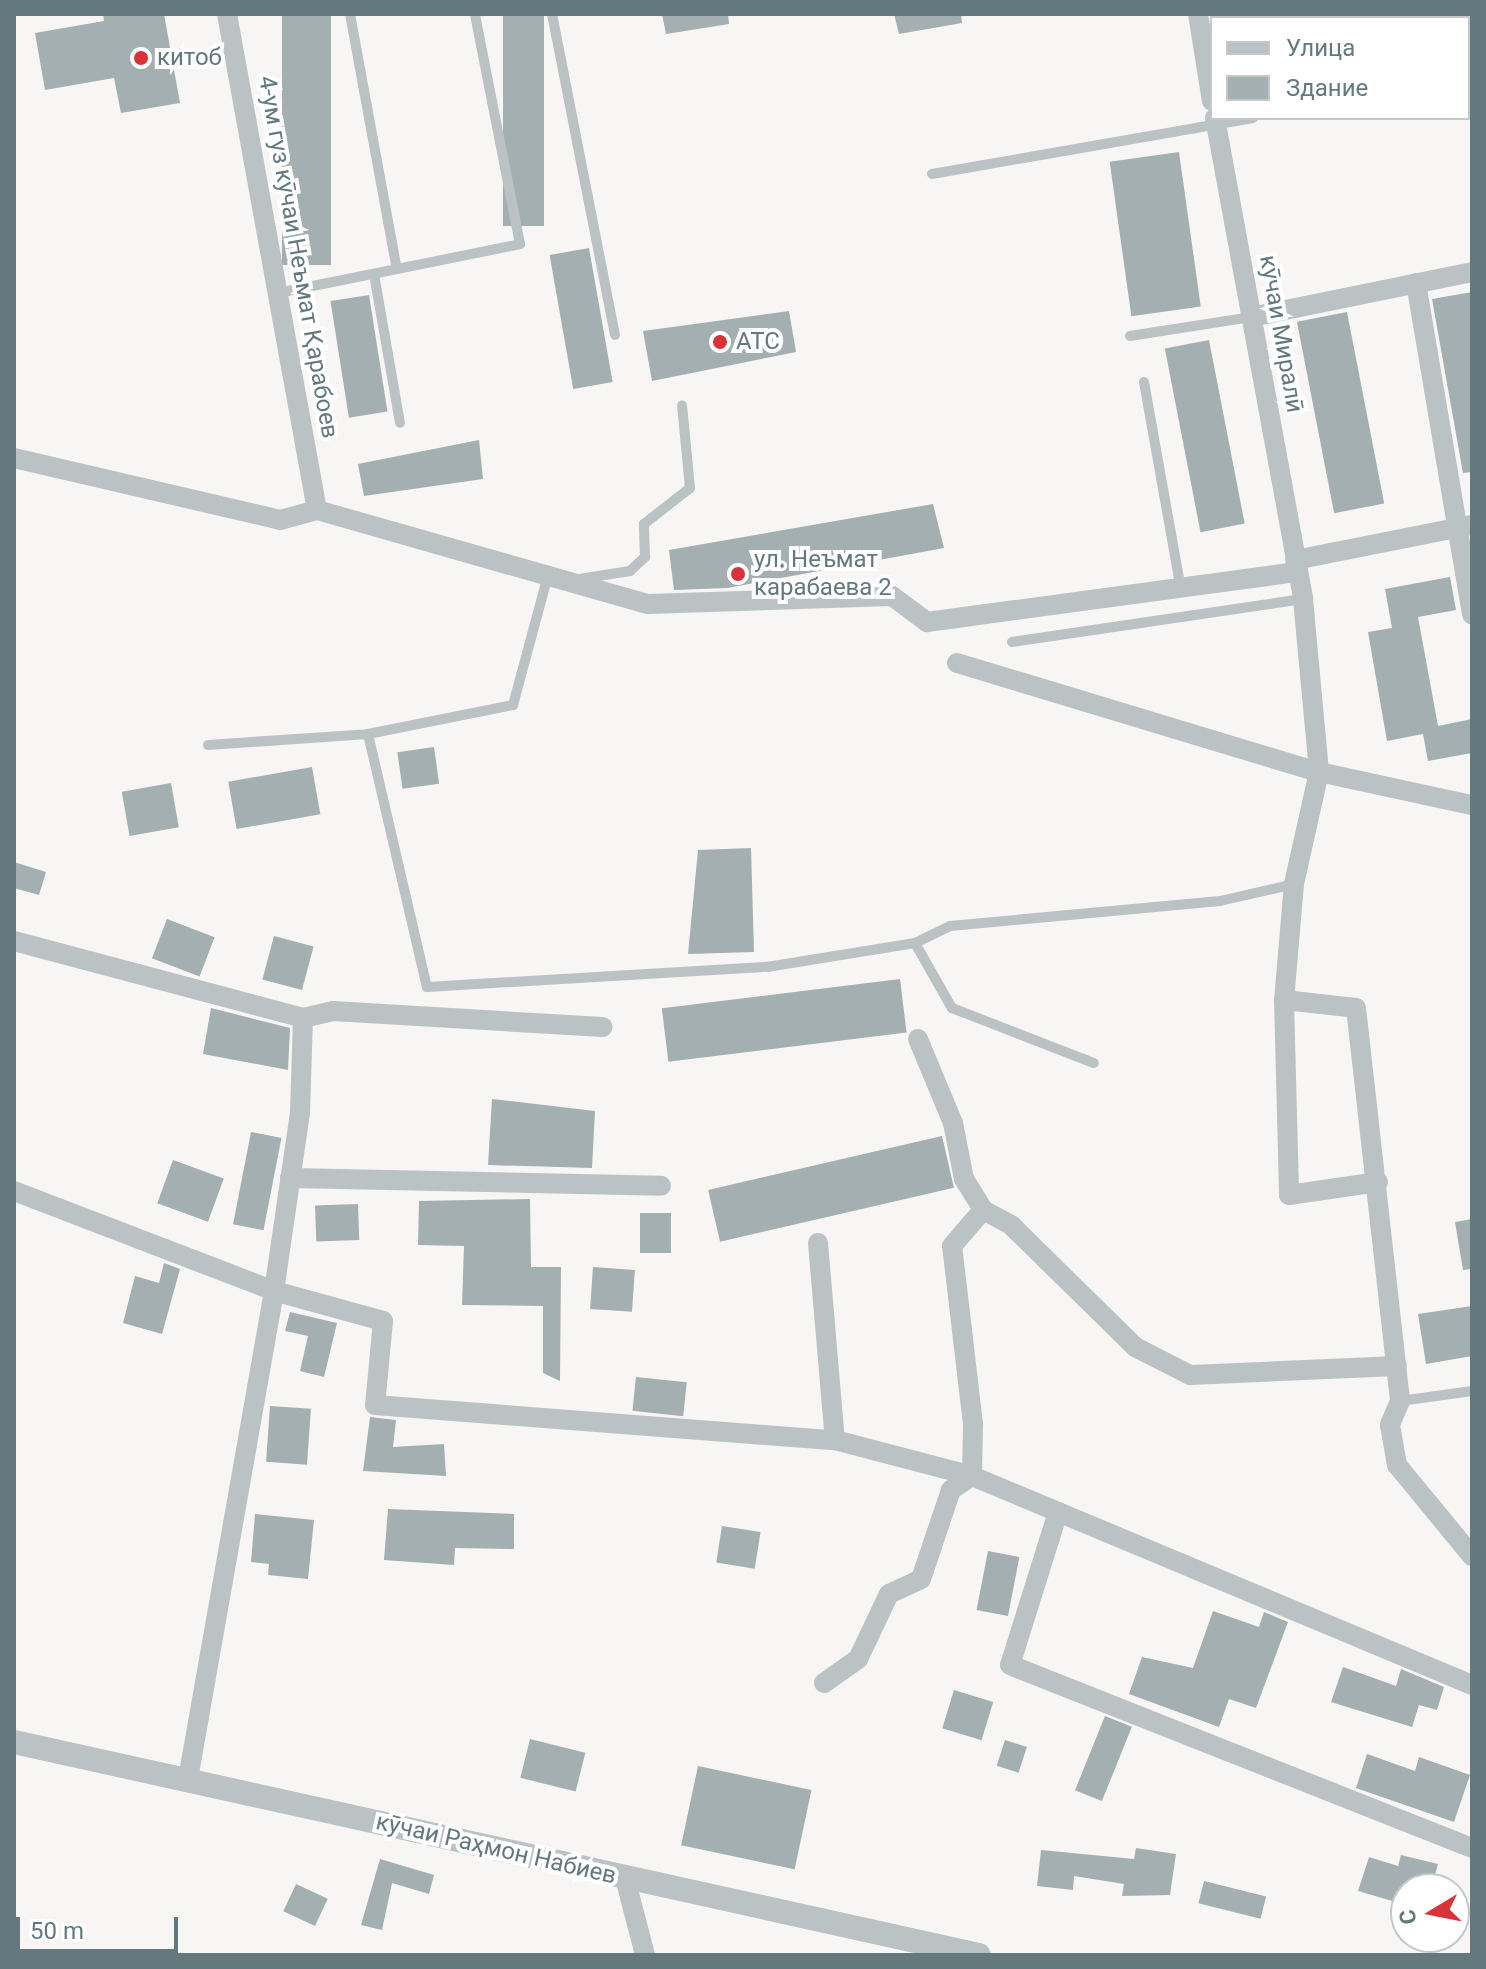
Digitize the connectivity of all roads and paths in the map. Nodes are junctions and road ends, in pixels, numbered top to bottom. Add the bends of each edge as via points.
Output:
1 (227, 14) edge
2 (350, 14) edge
3 (475, 14) edge
4 (552, 14) edge
5 (1198, 14) edge
6 (1210, 89) edge
7 (1215, 122) edge
8 (932, 174) dead end
9 (397, 269) junction
10 (1472, 272) edge
11 (374, 274) junction
12 (1416, 283) junction
13 (278, 293) junction
14 (1251, 317) junction
15 (615, 335) dead end
16 (1130, 336) dead end
17 (1144, 382) dead end
18 (682, 405) dead end
19 (400, 423) dead end
20 (14, 458) edge
21 (317, 510) junction
22 (1464, 526) edge
23 (1296, 566) junction
24 (547, 579) junction
25 (567, 585) junction
26 (1181, 589) junction
27 (1303, 599) junction
28 (1472, 614) edge
29 (1012, 642) dead end
30 (957, 663) dead end
31 (368, 734) junction
32 (208, 745) dead end
33 (1319, 772) junction
34 (1472, 805) edge
35 (1294, 884) junction
36 (14, 941) edge
37 (915, 943) junction
38 (1284, 1000) junction
39 (303, 1018) junction
40 (603, 1027) dead end
41 (918, 1039) dead end
42 (1094, 1063) dead end
43 (290, 1178) junction
44 (1378, 1182) junction
45 (661, 1186) dead end
46 (14, 1191) edge
47 (983, 1210) junction
48 (818, 1243) dead end
49 (274, 1291) junction
50 (1397, 1366) junction
51 (1472, 1391) edge
52 (1400, 1401) junction
53 (835, 1440) junction
54 (972, 1476) junction
55 (1058, 1512) junction
56 (1472, 1556) edge
57 (824, 1683) dead end
58 (1472, 1685) edge
59 (14, 1742) edge
60 (188, 1779) junction
61 (1472, 1848) edge
62 (625, 1878) junction
63 (645, 1955) edge
64 (979, 1955) edge

1 - 13 street, 4-ум гуз кӯчаи Неъмат Қарабоев
2 - 9 lane
3 - 9 lane via 520,244
4 - 15 lane
5 - 6 street
7 - 8 lane
7 - 14 street, кӯчаи Миралӣ
9 - 11 lane
10 - 12 street
11 - 13 lane
11 - 19 lane
12 - 14 street
12 - 22 street
13 - 21 street, 4-ум гуз кӯчаи Неъмат Қарабоев
14 - 16 lane
14 - 23 street, кӯчаи Миралӣ
17 - 26 lane
18 - 25 lane via 690,488 644,524 645,557 630,571
20 - 21 street via 280,520
21 - 24 street
22 - 23 street
22 - 28 street
23 - 26 street
23 - 27 street, кӯчаи Миралӣ
24 - 25 street
24 - 31 lane via 513,705
25 - 26 street via 648,604 892,596 927,622
27 - 29 lane
27 - 33 street, кӯчаи Миралӣ
30 - 33 street
31 - 32 lane
31 - 37 lane via 427,987 767,967
33 - 34 street
33 - 35 street, кӯчаи Миралӣ
35 - 37 lane via 1220,901 950,926
35 - 38 street, кӯчаи Миралӣ
36 - 39 street
37 - 42 lane via 952,1008
38 - 44 street via 1356,1008
38 - 44 street, кӯчаи Миралӣ via 1289,1195
39 - 40 street via 333,1011
39 - 43 street
41 - 47 street via 953,1123 964,1179
43 - 45 street
43 - 49 street
44 - 50 street
46 - 49 street
47 - 50 street via 1011,1225 1135,1347 1190,1375
47 - 54 street via 952,1246 973,1424
48 - 53 street
49 - 53 street via 383,1321 375,1405
49 - 60 street
50 - 52 street
51 - 52 lane
52 - 56 street via 1390,1425 1397,1465
53 - 54 street
54 - 55 street
54 - 57 street via 951,1490 921,1579 889,1594 858,1659
55 - 58 street
55 - 61 street via 1010,1665
59 - 60 street, кӯчаи Раҳмон Набиев
60 - 62 street, кӯчаи Раҳмон Набиев
62 - 63 street
62 - 64 street, кӯчаи Раҳмон Набиев

